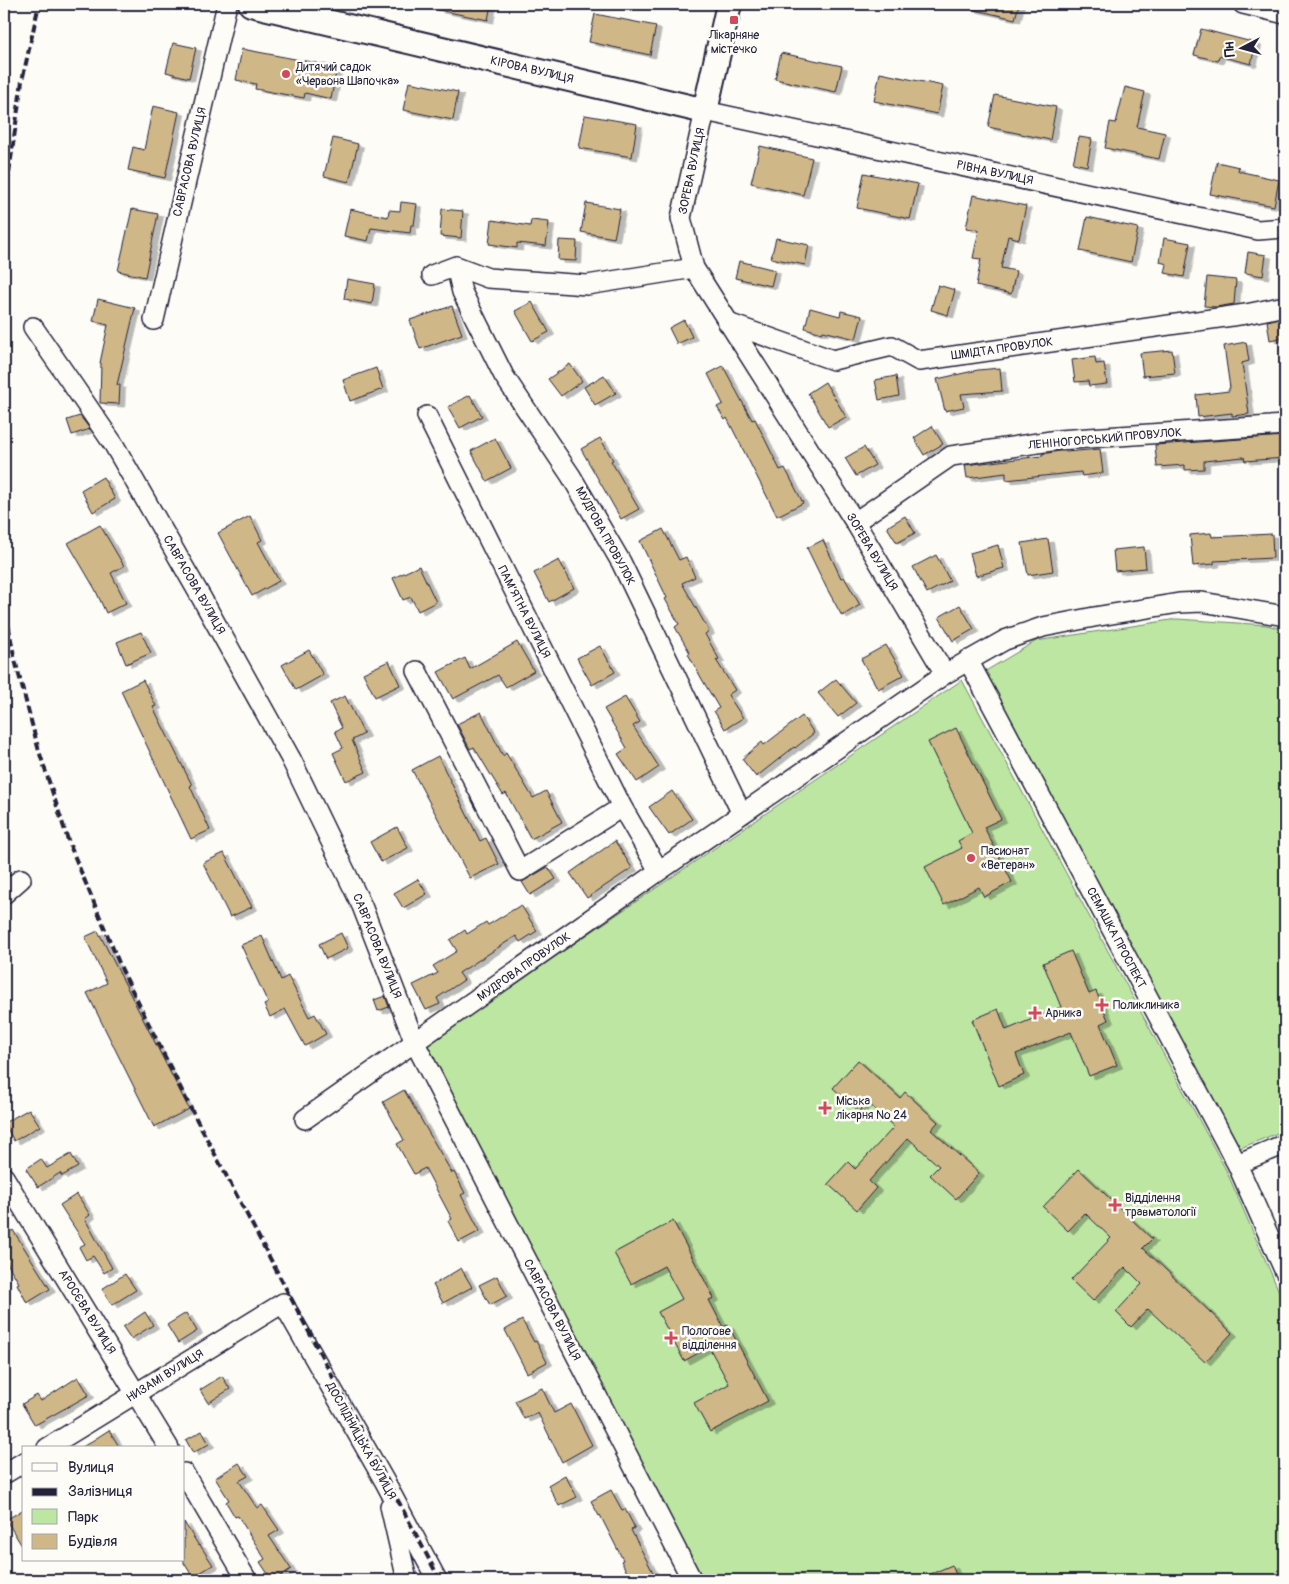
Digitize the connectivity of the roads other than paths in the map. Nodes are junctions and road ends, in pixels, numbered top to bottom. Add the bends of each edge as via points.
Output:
1 (227, 4) edge
2 (251, 4) edge
3 (729, 4) edge
4 (1243, 4) edge
5 (1285, 14) edge
6 (705, 111) junction
7 (1285, 228) edge
8 (456, 266) junction
9 (694, 268) junction
10 (432, 275) dead end
11 (1285, 306) edge
12 (154, 320) dead end
13 (728, 323) junction
14 (33, 327) dead end
15 (427, 416) dead end
16 (1285, 425) edge
17 (855, 522) junction
18 (1285, 616) edge
19 (968, 660) junction
20 (417, 671) dead end
21 (945, 674) junction
22 (622, 807) junction
23 (742, 814) junction
24 (659, 871) junction
25 (21, 879) dead end
26 (4, 894) edge
27 (415, 1043) junction
28 (305, 1119) dead end
29 (1285, 1144) edge
30 (1237, 1164) junction
31 (4, 1177) edge
32 (1285, 1272) edge
33 (283, 1303) joint
34 (136, 1393) junction
35 (50, 1446) edge
36 (167, 1446) edge
37 (22, 1463) edge
38 (4, 1474) edge
39 (185, 1476) edge
40 (385, 1482) junction
41 (247, 1580) edge
42 (407, 1580) edge
43 (437, 1580) edge
44 (692, 1580) edge

1 - 12 street, САВРАСОВА ВУЛИЦЯ
2 - 6 main road, КІРОВА ВУЛИЦЯ
3 - 6 main road
4 - 5 street
6 - 7 street, РІВНА ВУЛИЦЯ via 1258,230
6 - 9 street, ЗОРЕВА ВУЛИЦЯ via 681,218
8 - 9 street via 488,278 587,285
8 - 10 street
8 - 23 street, МУДРОВА ПРОВУЛОК via 462,292 504,376 571,476 621,562
9 - 13 street, ЗОРЕВА ВУЛИЦЯ
11 - 13 street, ШМІДТА ПРОВУЛОК via 919,361 892,346 833,360
13 - 17 street, ЗОРЕВА ВУЛИЦЯ
14 - 27 street, САВРАСОВА ВУЛИЦЯ via 114,445 291,759 362,906
15 - 22 street, ПАМ’ЯТНА ВУЛИЦЯ
16 - 17 street, ЛЕНІНОГОРСЬКИЙ ПРОВУЛОК via 1058,440 951,456
17 - 21 street, ЗОРЕВА ВУЛИЦЯ
18 - 19 street via 1202,602 1171,604 1043,627 1005,640
19 - 21 street
19 - 30 street, СЕМАШКА ПРОСПЕКТ
20 - 22 street via 520,871
21 - 23 street, МУДРОВА ПРОВУЛОК
22 - 24 street, ПАМ’ЯТНА ВУЛИЦЯ
23 - 24 street, МУДРОВА ПРОВУЛОК
24 - 27 street, МУДРОВА ПРОВУЛОК
25 - 26 street
27 - 28 street, МУДРОВА ПРОВУЛОК
27 - 44 street, САВРАСОВА ВУЛИЦЯ
29 - 30 street
30 - 32 street, СЕМАШКА ПРОСПЕКТ
31 - 34 street, АРОСЄВА ВУЛИЦЯ
33 - 34 street, НИЗАМІ ВУЛИЦЯ
33 - 40 street, ДОСЛІДНИЦЬКА ВУЛИЦЯ
34 - 35 street, НИЗАМІ ВУЛИЦЯ
34 - 36 street, АРОСЄВА ВУЛИЦЯ
37 - 38 street
39 - 41 street
40 - 42 street
40 - 43 street, ДОСЛІДНИЦЬКА ВУЛИЦЯ

